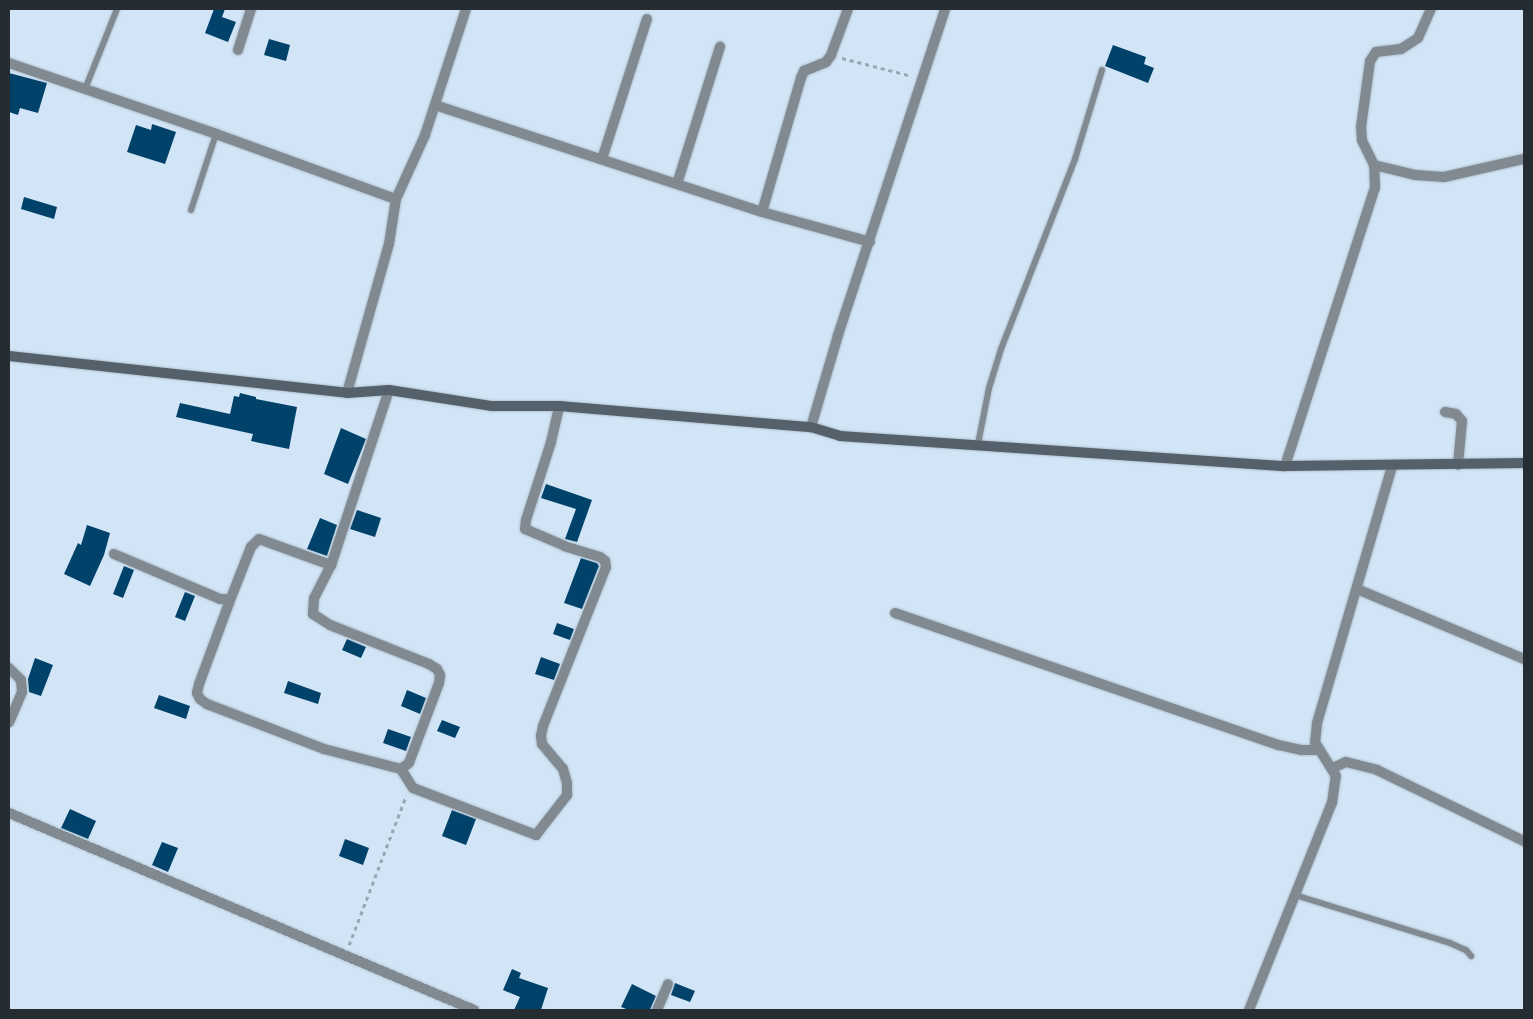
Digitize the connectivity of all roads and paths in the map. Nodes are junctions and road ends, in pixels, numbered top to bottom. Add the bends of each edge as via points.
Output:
1 (117, 9) edge
2 (251, 9) edge
3 (466, 9) edge
4 (848, 9) edge
5 (945, 9) edge
6 (1431, 9) edge
7 (647, 19) dead end
8 (720, 47) dead end
9 (238, 50) dead end
10 (831, 55) junction
11 (9, 64) edge
12 (1102, 70) dead end
13 (921, 79) junction
14 (85, 89) junction
15 (435, 105) junction
16 (216, 134) junction
17 (602, 159) junction
18 (1524, 159) edge
19 (1374, 165) junction
20 (677, 184) junction
21 (396, 199) junction
22 (191, 210) dead end
23 (762, 212) junction
24 (870, 242) junction
25 (9, 356) edge
26 (389, 390) junction
27 (347, 393) junction
28 (560, 406) junction
29 (1444, 412) dead end
30 (811, 427) junction
31 (978, 444) junction
32 (1524, 463) edge
33 (1458, 465) junction
34 (1285, 466) junction
35 (1392, 466) junction
36 (114, 554) dead end
37 (331, 565) junction
38 (1357, 589) junction
39 (229, 603) junction
40 (894, 613) dead end
41 (1524, 659) edge
42 (9, 668) edge
43 (9, 722) edge
44 (1319, 750) junction
45 (1333, 768) junction
46 (401, 769) junction
47 (411, 783) junction
48 (9, 813) edge
49 (1524, 841) edge
50 (1295, 895) junction
51 (344, 956) junction
52 (1472, 956) dead end
53 (668, 984) dead end
54 (474, 1010) edge
55 (657, 1010) edge
56 (1249, 1010) edge

1 - 14 lane
2 - 9 street
3 - 15 street
4 - 10 street
5 - 13 street
6 - 19 street via 1418,38 1401,49 1376,52 1370,61 1360,127 1362,140
7 - 17 street
8 - 20 street
10 - 13 path
10 - 23 street via 826,62 804,71
11 - 14 street
12 - 31 lane via 1075,159 998,356
13 - 24 street
14 - 16 street
15 - 17 street
15 - 21 street
16 - 21 street
16 - 22 lane
17 - 20 street
18 - 19 street via 1444,177 1415,175
19 - 34 street via 1375,188
20 - 23 street
21 - 27 street via 389,244
23 - 24 street
24 - 30 street
25 - 27 street
26 - 27 street
26 - 28 street via 491,406
26 - 37 street
28 - 30 street
28 - 47 street via 525,529 531,534 600,556 606,567 541,736 542,744 563,769 568,783 567,795 536,835 443,798 424,794 413,788
29 - 33 street via 1456,414 1462,421
30 - 31 street via 840,436
31 - 34 street
32 - 33 street
33 - 35 street
34 - 35 street
35 - 38 street
36 - 39 street via 226,599
37 - 39 street via 259,539 251,547
37 - 46 street via 314,598 313,614 330,625 429,664 440,675 409,763
38 - 41 street
38 - 44 street via 1317,723 1315,743
39 - 46 street via 199,684 197,693 200,699 324,749
40 - 44 street via 1279,745
42 - 43 street via 21,680 22,692
44 - 45 street
45 - 49 street via 1346,762 1377,770
45 - 50 street via 1336,776 1332,803
46 - 47 street
47 - 51 path
48 - 51 street
50 - 52 lane via 1450,943
50 - 56 street
51 - 54 street
53 - 55 street

